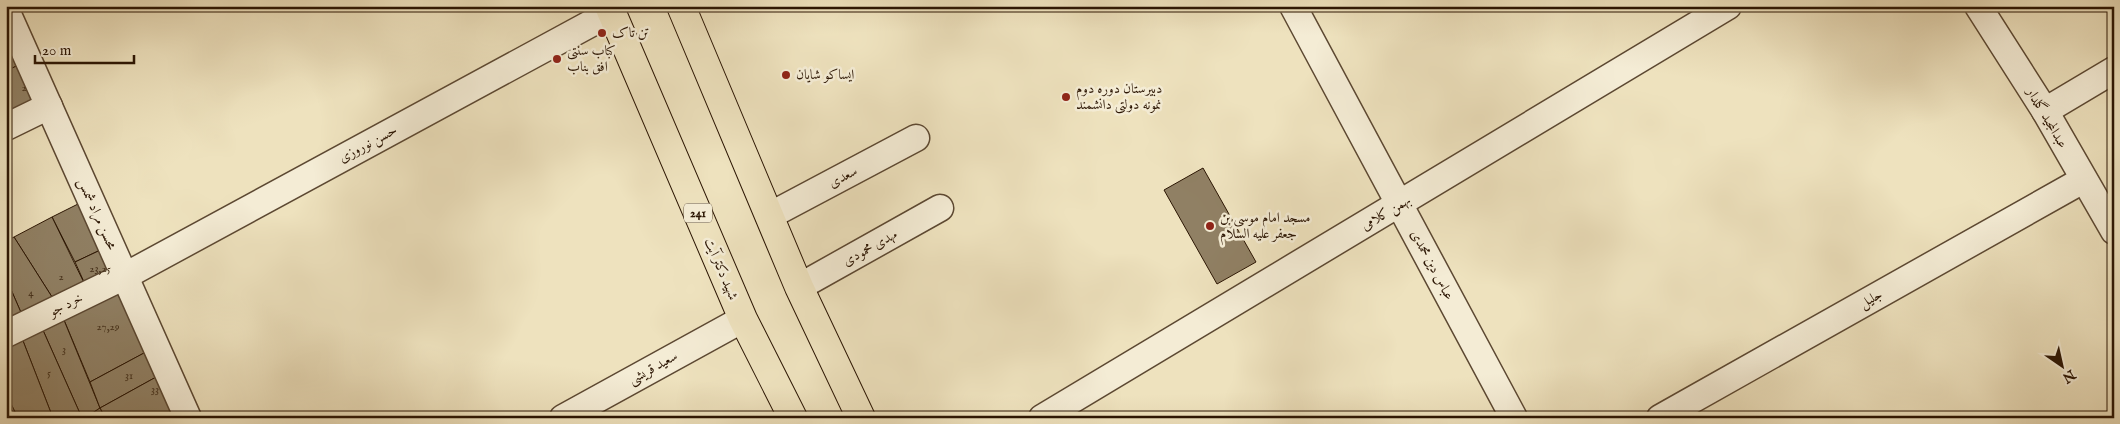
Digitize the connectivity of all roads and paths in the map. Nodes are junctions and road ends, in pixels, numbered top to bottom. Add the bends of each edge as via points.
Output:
1 (681, 6) edge
2 (1728, 6) edge
3 (1978, 6) edge
4 (1296, 7) edge
5 (610, 9) edge
6 (6, 10) edge
7 (2114, 70) edge
8 (49, 106) junction
9 (2045, 111) junction
10 (6, 127) edge
11 (916, 138) dead end
12 (2083, 180) junction
13 (1400, 205) junction
14 (940, 208) dead end
15 (770, 216) junction
16 (2114, 231) edge
17 (125, 276) junction
18 (799, 287) junction
19 (743, 318) junction
20 (6, 334) edge
21 (1504, 414) edge
22 (188, 418) edge
23 (563, 418) edge
24 (793, 418) edge
25 (861, 418) edge
26 (1042, 418) edge
27 (1660, 418) edge

1 - 15 main road
2 - 13 street, بهمن کلامی
3 - 9 street, عبدالمجید گلدار
4 - 13 street, عباس دین محمدی
5 - 17 street, حسن نوروزی
5 - 19 main road, شهید دکتر آیت / 241
6 - 8 street, محسن مراد شمس
7 - 9 street
8 - 10 street
8 - 17 street, محسن مراد شمس
9 - 12 street, عبدالمجید گلدار
11 - 15 street, سعدی
12 - 16 street, عبدالمجید گلدار
12 - 27 street, جلیل
13 - 21 street, عباس دین محمدی
13 - 26 street, بهمن کلامی
14 - 18 street, مهدی محمودی
15 - 18 main road
17 - 20 street, خرد جو
17 - 22 street, محسن مراد شمس
18 - 25 main road
19 - 23 street, سعید قریشی
19 - 24 main road, شهید دکتر آیت / 241

